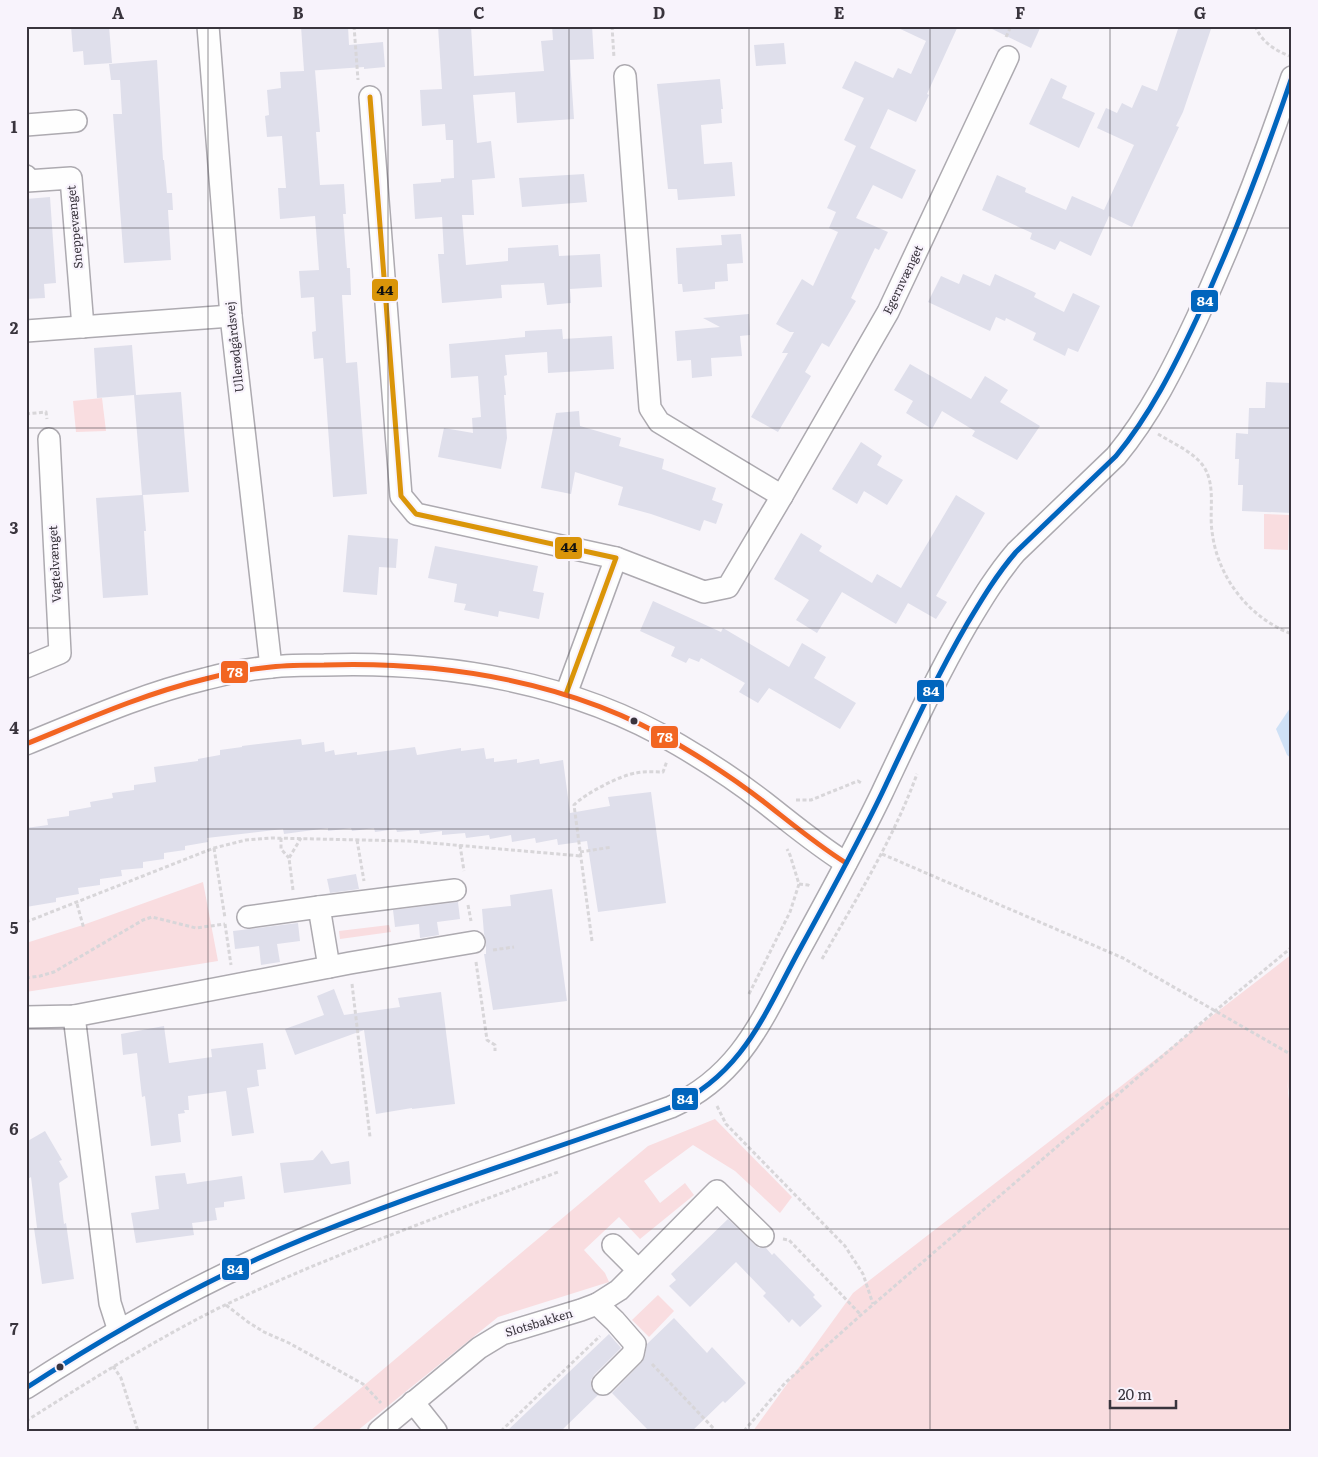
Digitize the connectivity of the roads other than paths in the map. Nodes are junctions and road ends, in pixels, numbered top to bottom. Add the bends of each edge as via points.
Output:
1 (208, 26) edge
2 (1008, 57) dead end
3 (625, 76) road end
4 (1292, 77) edge
5 (370, 97) road end
6 (76, 121) dead end
7 (26, 125) edge
8 (26, 176) edge
9 (231, 316) junction
10 (83, 327) junction
11 (26, 331) edge
12 (49, 438) dead end
13 (782, 496) junction
14 (616, 558) junction
15 (26, 667) edge
16 (271, 667) junction
17 (566, 694) junction
18 (26, 744) edge
19 (846, 863) junction
20 (455, 890) dead end
21 (319, 907) junction
22 (248, 917) dead end
23 (474, 942) dead end
24 (340, 965) junction
25 (74, 1016) junction
26 (26, 1017) edge
27 (763, 1236) road end
28 (613, 1245) dead end
29 (638, 1270) junction
30 (597, 1304) junction
31 (119, 1331) junction
32 (604, 1384) dead end
33 (26, 1388) edge
34 (413, 1402) junction
35 (379, 1431) edge
36 (436, 1431) edge

1 - 9 street, Ullerødgårdsvej
2 - 13 street, Egernvænget via 888,312
3 - 13 street via 650,408 659,422
4 - 19 street via 1235,233 1189,335 1149,411 1116,456 1004,566 938,677
5 - 14 street, Egernvænget via 401,496 416,514
6 - 7 street
8 - 10 street, Sneppevænget via 27,182 71,178
9 - 10 street
9 - 16 street, Ullerødgårdsvej
10 - 11 street
12 - 15 street, Vagtelvænget via 60,653
13 - 14 street, Egernvænget via 728,587 704,592
14 - 17 street
16 - 17 street via 364,664 433,668
16 - 18 street via 207,678 152,693
17 - 19 street via 621,715 674,742 761,799
19 - 31 street via 754,1035 736,1059 699,1093 671,1107 477,1174 286,1246 185,1294
20 - 21 street
21 - 22 street
21 - 24 street
23 - 24 street
24 - 25 street
25 - 26 street
25 - 31 street via 110,1304
27 - 29 street, Slotsbakken via 717,1191
28 - 29 street
29 - 30 street, Slotsbakken via 618,1290
30 - 32 street via 635,1344 633,1354
30 - 34 street, Slotsbakken via 502,1334 479,1348
31 - 33 street
34 - 35 street, Slotsbakken
34 - 36 street

